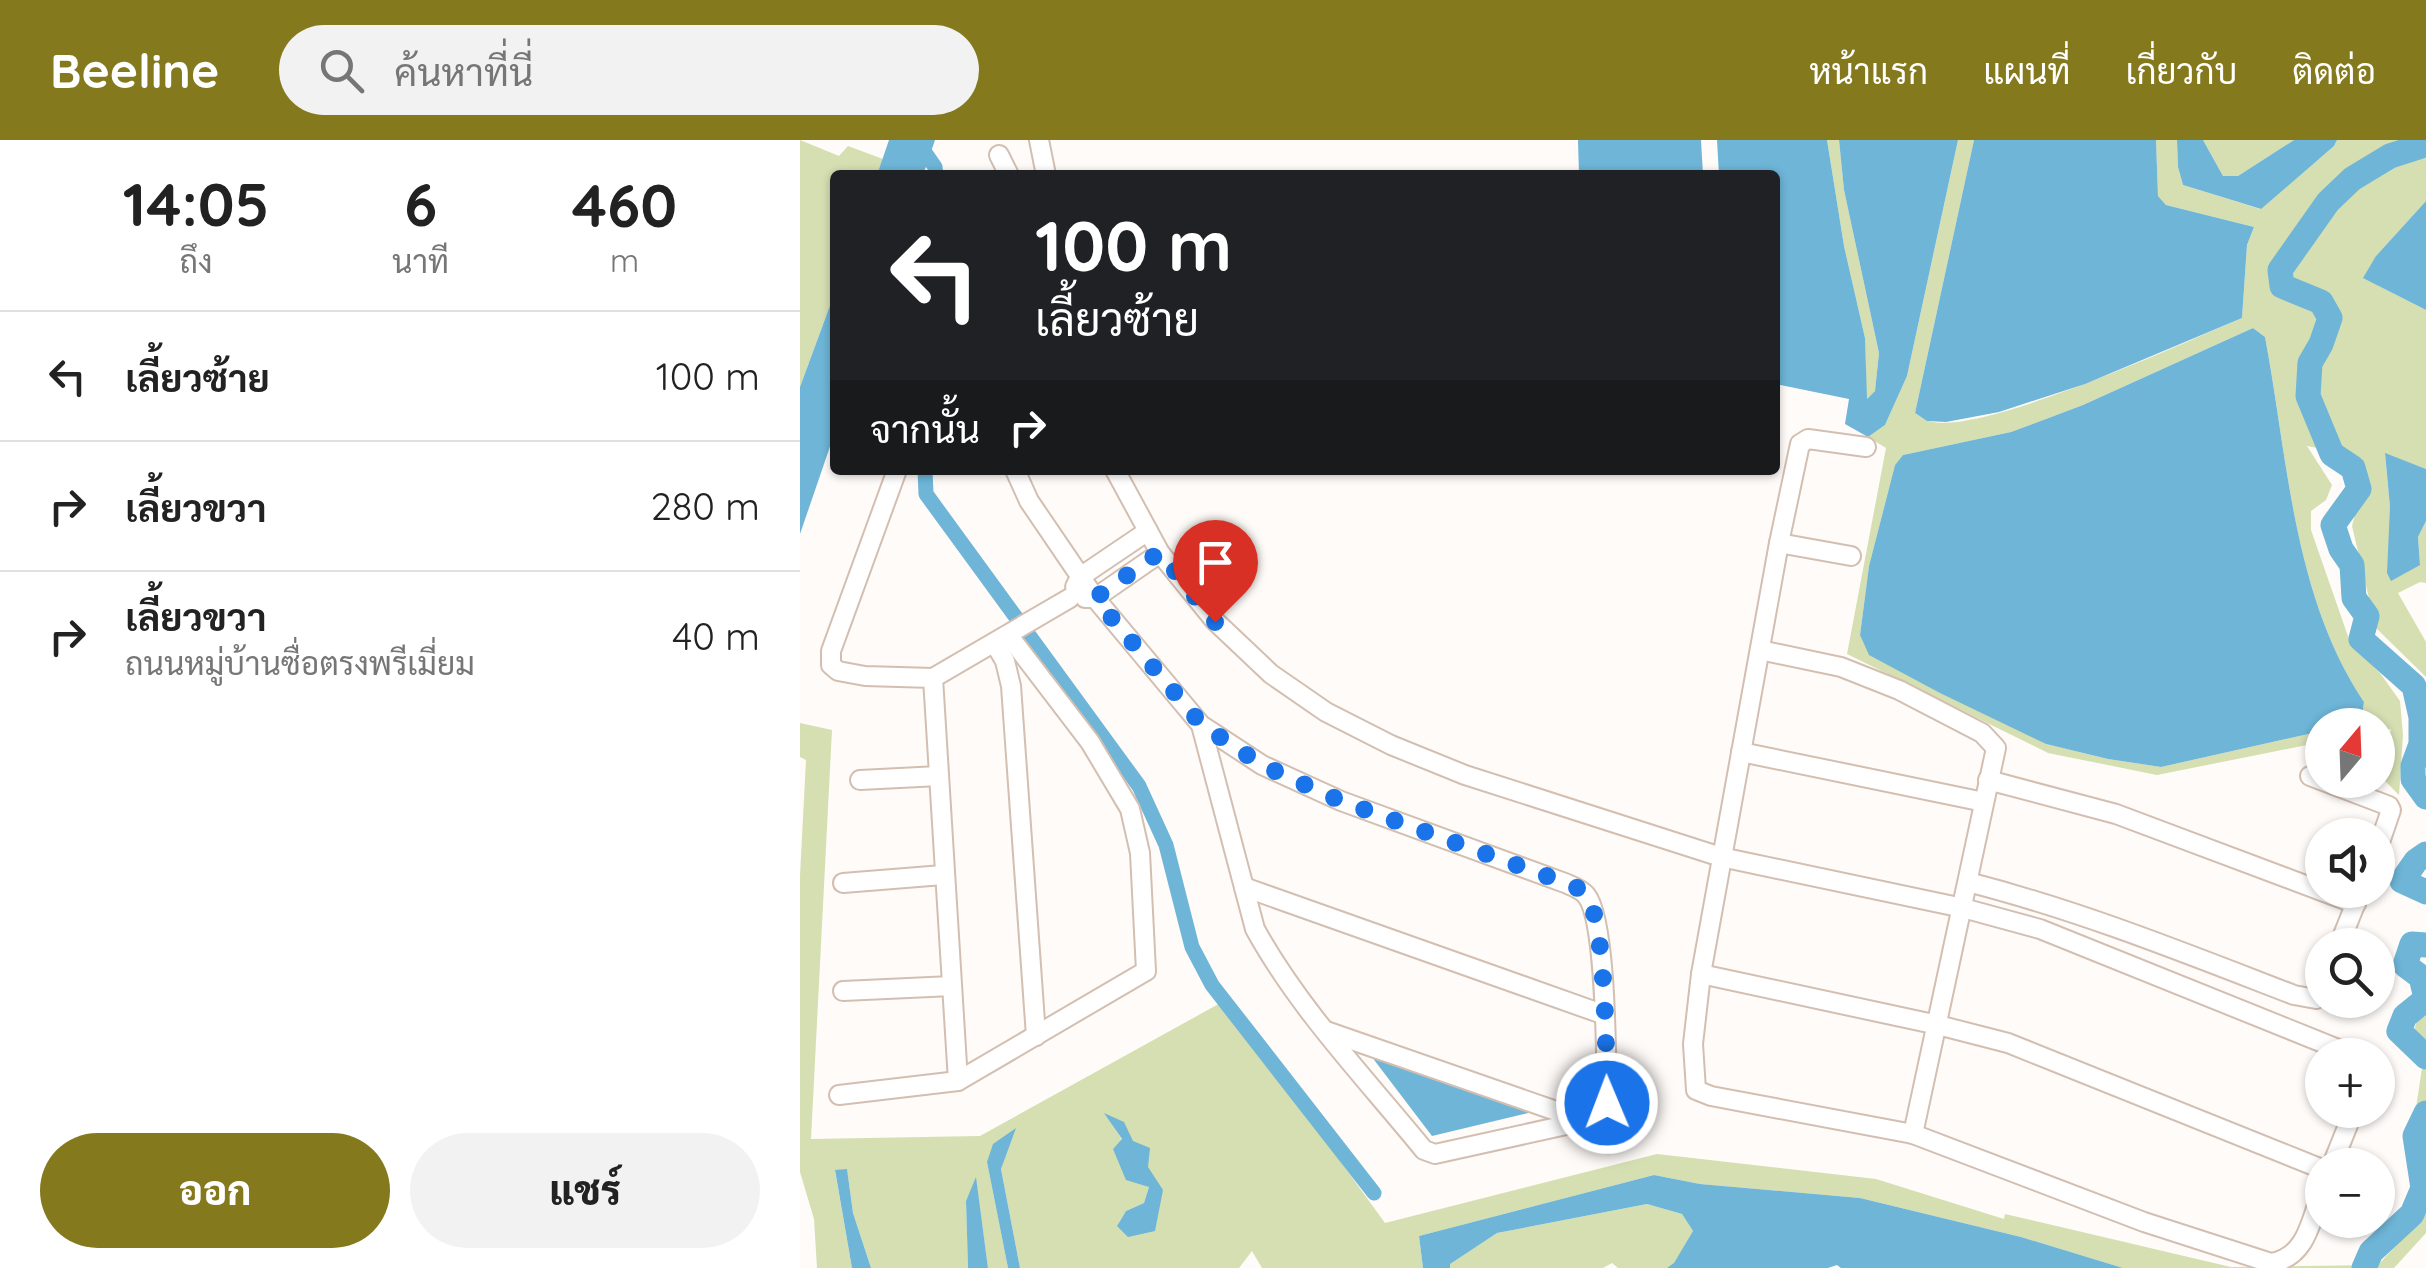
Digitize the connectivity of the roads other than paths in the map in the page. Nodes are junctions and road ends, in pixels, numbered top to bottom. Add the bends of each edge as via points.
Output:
1 (1038, 140) edge
2 (999, 154) dead end
3 (1007, 170) edge
4 (1045, 170) edge
5 (1866, 447) dead end
6 (894, 475) edge
7 (1017, 475) edge
8 (1118, 475) edge
9 (1148, 531) junction
10 (1779, 543) junction
11 (1160, 552) junction
12 (1851, 556) dead end
13 (1080, 577) junction
14 (1070, 598) junction
15 (1095, 598) junction
16 (1004, 638) junction
17 (1760, 650) junction
18 (1030, 663) junction
19 (1008, 674) junction
20 (934, 678) junction
21 (1202, 725) junction
22 (1742, 752) junction
23 (1212, 757) junction
24 (1262, 765) junction
25 (939, 776) junction
26 (860, 780) dead end
27 (1988, 780) junction
28 (2367, 798) edge
29 (1984, 802) junction
30 (2388, 818) edge
31 (1722, 857) junction
32 (944, 875) junction
33 (2305, 879) edge
34 (1968, 882) junction
35 (843, 883) dead end
36 (1244, 887) junction
37 (1963, 908) junction
38 (1700, 974) junction
39 (952, 986) junction
40 (843, 991) dead end
41 (2305, 997) edge
42 (1605, 1014) junction
43 (1938, 1025) junction
44 (1326, 1031) junction
45 (1036, 1036) junction
46 (2310, 1038) edge
47 (958, 1081) junction
48 (839, 1095) dead end
49 (1585, 1121) junction
50 (1914, 1134) junction
51 (2305, 1162) edge
52 (2305, 1237) edge

1 - 4 street
2 - 3 street
5 - 10 street via 1804,439
6 - 20 street via 830,659 838,671 864,676
7 - 13 street
8 - 9 street
9 - 11 street
9 - 13 street
10 - 12 street
10 - 17 street
11 - 15 street
11 - 31 street via 1215,622 1271,674 1326,712 1464,775
13 - 14 street
13 - 15 street
14 - 15 street
14 - 16 street
15 - 21 street
16 - 18 street
16 - 19 street
16 - 20 street
17 - 22 street
17 - 27 street via 1841,667 1982,733 1996,748
18 - 19 street
18 - 45 street via 1130,808 1148,964 1143,975
19 - 45 street
20 - 25 street
21 - 23 street
21 - 24 street
22 - 29 street
22 - 31 street
23 - 24 street
23 - 36 street
24 - 42 street via 1580,889 1594,912
25 - 26 street
25 - 32 street
27 - 29 street
27 - 33 street via 2116,814
28 - 30 street via 2388,806
29 - 34 street
31 - 37 street
31 - 38 street
32 - 35 street
32 - 39 street
34 - 37 street
34 - 41 street via 2102,920
36 - 42 street
36 - 44 street via 1268,952
37 - 43 street
37 - 46 street via 2040,930
38 - 43 street
38 - 50 street via 1696,1090
39 - 40 street
39 - 47 street
42 - 49 street via 1607,1103 1598,1118
43 - 50 street
43 - 51 street via 2038,1054
44 - 49 street
44 - 49 street via 1428,1153
45 - 47 street
47 - 48 street
50 - 52 street via 2270,1263 2288,1258

